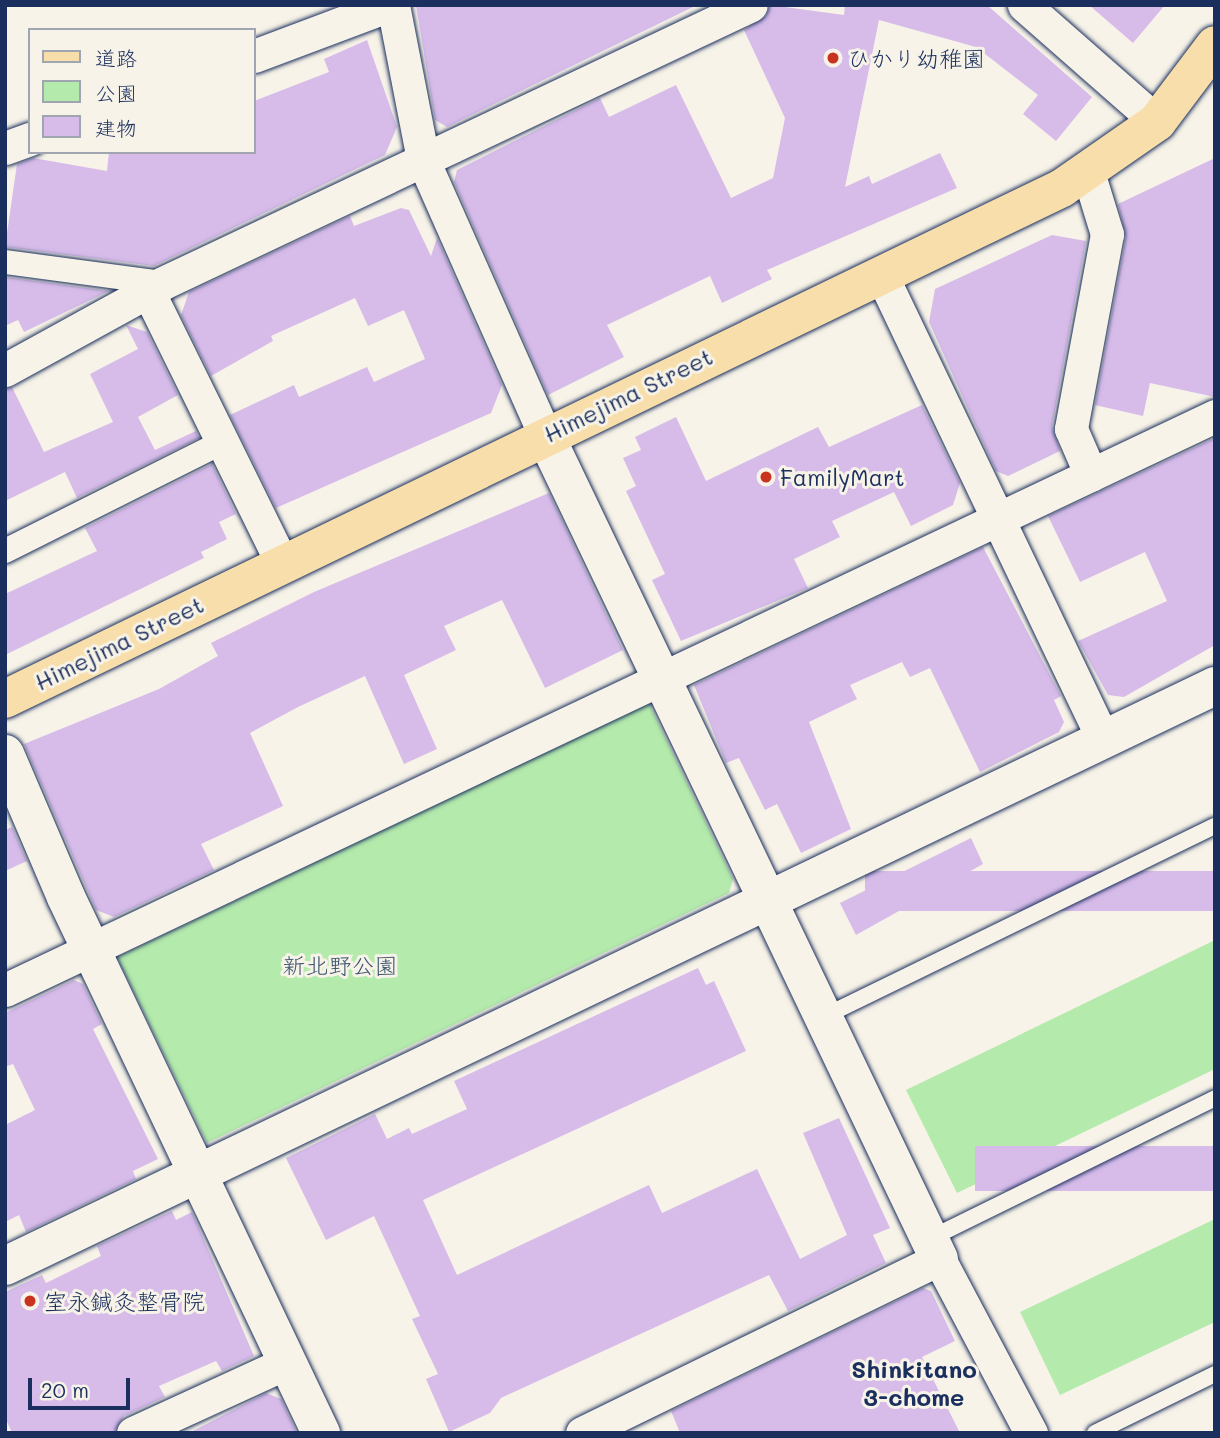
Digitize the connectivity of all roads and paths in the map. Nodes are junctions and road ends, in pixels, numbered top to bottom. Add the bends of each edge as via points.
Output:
1 (392, 5) edge
2 (751, 5) edge
3 (1024, 5) edge
4 (1215, 45) edge
5 (256, 55) edge
6 (1157, 122) junction
7 (28, 140) edge
8 (5, 148) edge
9 (423, 160) junction
10 (1088, 172) junction
11 (5, 262) edge
12 (881, 274) junction
13 (156, 288) junction
14 (5, 370) edge
15 (1215, 416) edge
16 (545, 435) junction
17 (223, 442) junction
18 (1091, 475) junction
19 (995, 521) junction
20 (5, 551) edge
21 (282, 563) junction
22 (660, 680) junction
23 (1215, 686) edge
24 (5, 699) edge
25 (1103, 739) junction
26 (5, 754) edge
27 (1215, 826) edge
28 (769, 898) junction
29 (90, 948) junction
30 (5, 990) edge
31 (825, 1016) junction
32 (1215, 1098) edge
33 (200, 1174) junction
34 (934, 1249) junction
35 (5, 1266) edge
36 (286, 1363) junction
37 (1215, 1374) edge
38 (133, 1433) edge
39 (321, 1433) edge
40 (582, 1433) edge
41 (1031, 1433) edge
42 (1095, 1433) edge

1 - 5 street
1 - 9 street
2 - 9 street
3 - 6 street
4 - 6 main road, Himejima Street
6 - 10 main road, Himejima Street
7 - 8 street
9 - 13 street
9 - 16 street
10 - 12 main road, Himejima Street
10 - 18 street via 1107,234 1071,429
11 - 13 street
12 - 16 main road, Himejima Street
12 - 19 street
13 - 14 street
13 - 17 street
15 - 18 street
16 - 21 main road, Himejima Street
16 - 22 street
17 - 20 street
17 - 21 street
18 - 19 street
19 - 22 street
19 - 25 street
21 - 24 main road, Himejima Street
22 - 28 street
22 - 29 street
23 - 25 street
25 - 28 street
26 - 29 street
27 - 31 lane
28 - 31 street
28 - 33 street
29 - 30 street
29 - 33 street
31 - 34 street
32 - 34 lane
33 - 35 street
33 - 36 street
34 - 40 street
34 - 41 street
36 - 38 street
36 - 39 street
37 - 42 lane

